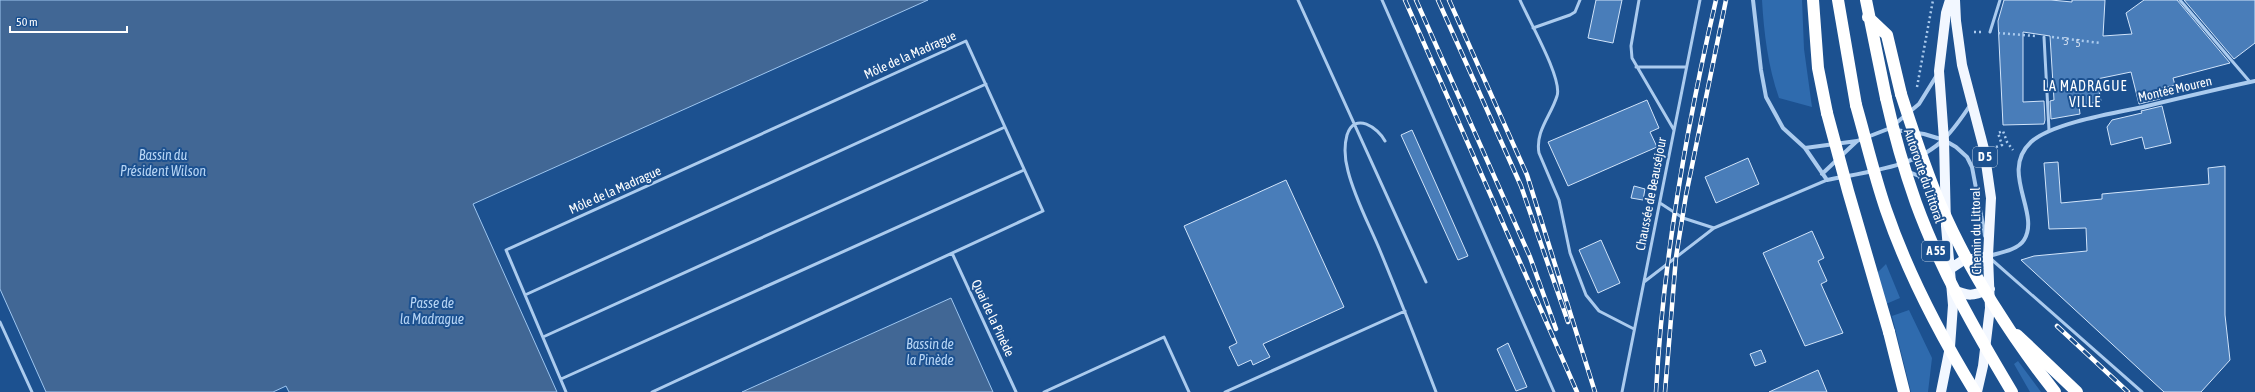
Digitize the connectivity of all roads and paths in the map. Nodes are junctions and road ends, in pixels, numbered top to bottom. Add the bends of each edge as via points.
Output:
1 (1298, 0) edge
2 (1382, 0) edge
3 (1520, 0) edge
4 (1580, 0) edge
5 (1639, 0) edge
6 (1700, 0) edge
7 (1752, 0) edge
8 (1813, 0) edge
9 (1838, 0) edge
10 (1866, 0) edge
11 (1950, 0) edge
12 (1955, 0) edge
13 (2000, 0) edge
14 (2180, 0) edge
15 (1868, 17) junction
16 (1533, 28) junction
17 (1990, 32) dead end
18 (2044, 36) dead end
19 (1636, 67) junction
20 (1686, 67) junction
21 (1939, 71) junction
22 (2255, 81) edge
23 (2250, 82) junction
24 (986, 84) junction
25 (1972, 103) junction
26 (1355, 125) junction
27 (1005, 127) junction
28 (1888, 129) junction
29 (2049, 130) junction
30 (1674, 131) junction
31 (1944, 140) junction
32 (2002, 140) dead end
33 (1385, 141) dead end
34 (1857, 141) junction
35 (2007, 142) dead end
36 (1805, 148) junction
37 (1894, 166) junction
38 (1024, 170) junction
39 (1822, 174) junction
40 (1827, 180) junction
41 (1660, 203) junction
42 (1946, 226) junction
43 (1714, 228) junction
44 (952, 253) junction
45 (1988, 256) junction
46 (1950, 269) junction
47 (1426, 282) dead end
48 (1644, 282) junction
49 (1952, 289) junction
50 (1990, 289) junction
51 (525, 295) junction
52 (1990, 308) junction
53 (1405, 310) junction
54 (0, 322) edge
55 (1634, 329) junction
56 (543, 337) junction
57 (561, 379) junction
58 (32, 392) edge
59 (566, 392) edge
60 (652, 392) edge
61 (1016, 392) edge
62 (1044, 392) edge
63 (1189, 392) edge
64 (1225, 392) edge
65 (1436, 392) edge
66 (1554, 392) edge
67 (1622, 392) edge
68 (1904, 392) edge
69 (1941, 392) edge
70 (1976, 392) edge
71 (2012, 392) edge
72 (2055, 392) edge
73 (2077, 392) edge
74 (2142, 392) edge

1 - 26 lane
2 - 66 lane
3 - 16 lane
4 - 16 lane via 1570,15
5 - 19 lane via 1631,46
6 - 20 lane, Chaussée de Beauséjour
7 - 36 street via 1766,97 1783,128
8 - 68 highway, bridge via 1818,68 1827,113
9 - 70 highway, A 55, bridge via 1856,105 1886,210 1907,264 1956,360
10 - 15 highway, Autoroute du Littoral / A 55
11 - 21 main road, Chemin du Littoral via 1946,12
12 - 25 main road, Chemin du Littoral / D 5 via 1962,65
13 - 17 lane
14 - 23 lane
15 - 71 highway, Autoroute du Littoral / A 55, bridge via 1897,146 1909,182 1936,251 1961,302
15 - 72 highway, bridge via 1887,35 1916,142 1944,213 1999,313
16 - 55 lane via 1559,88 1537,144 1559,200 1570,253 1591,303 1614,320
18 - 29 lane
19 - 20 lane
19 - 30 lane
20 - 30 lane, Chaussée de Beauséjour
21 - 28 street via 1919,104
21 - 31 main road, Chemin du Littoral
22 - 23 street, Montée Mouren
23 - 29 street, Montée Mouren
24 - 27 lane, Môle de la Madrague
24 - 51 lane
24 - 51 lane, Môle de la Madrague via 966,41 506,250
25 - 31 street
25 - 45 main road, Chemin du Littoral / D 5 via 1984,149 1991,198
26 - 33 lane via 1364,123 1372,126
26 - 47 lane
26 - 53 lane via 1347,134 1348,171
27 - 38 lane, Môle de la Madrague
27 - 56 lane
28 - 31 street via 1924,134
28 - 34 street
29 - 45 street, Montée Mouren via 2032,141 2018,164 2028,228 2024,241 2014,248
30 - 41 lane, Chaussée de Beauséjour
31 - 37 street via 1927,152
31 - 42 main road, Chemin du Littoral
31 - 45 street via 1956,146 1967,157 1972,167
32 - 35 path via 1998,133 2003,131
34 - 36 street
34 - 39 street
36 - 39 street
37 - 40 street
37 - 42 street via 1919,176 1933,197
38 - 44 lane, Môle de la Madrague via 1043,211
38 - 57 lane
39 - 40 street
40 - 43 lane
41 - 43 lane via 1683,218
41 - 48 lane, Chaussée de Beauséjour
42 - 46 main road, Chemin du Littoral
43 - 48 lane
44 - 60 lane, Môle de la Madrague
44 - 61 lane, Quai de la Pinède
45 - 46 main road via 1962,261
45 - 50 main road, Chemin du Littoral / D 5
45 - 74 lane
46 - 49 main road, Chemin du Littoral
48 - 55 lane, Chaussée de Beauséjour
49 - 50 main road via 1966,296
49 - 69 main road, Chemin du Littoral via 1950,347
50 - 52 main road, Chemin du Littoral / D 5
51 - 56 lane, Môle de la Madrague
52 - 70 main road, Chemin du Littoral / D 5 via 1983,366
52 - 73 highway
53 - 64 lane
53 - 65 lane
54 - 58 lane
55 - 67 lane, Chaussée de Beauséjour
56 - 57 lane, Môle de la Madrague
57 - 59 lane, Môle de la Madrague
62 - 63 lane via 1164,337

